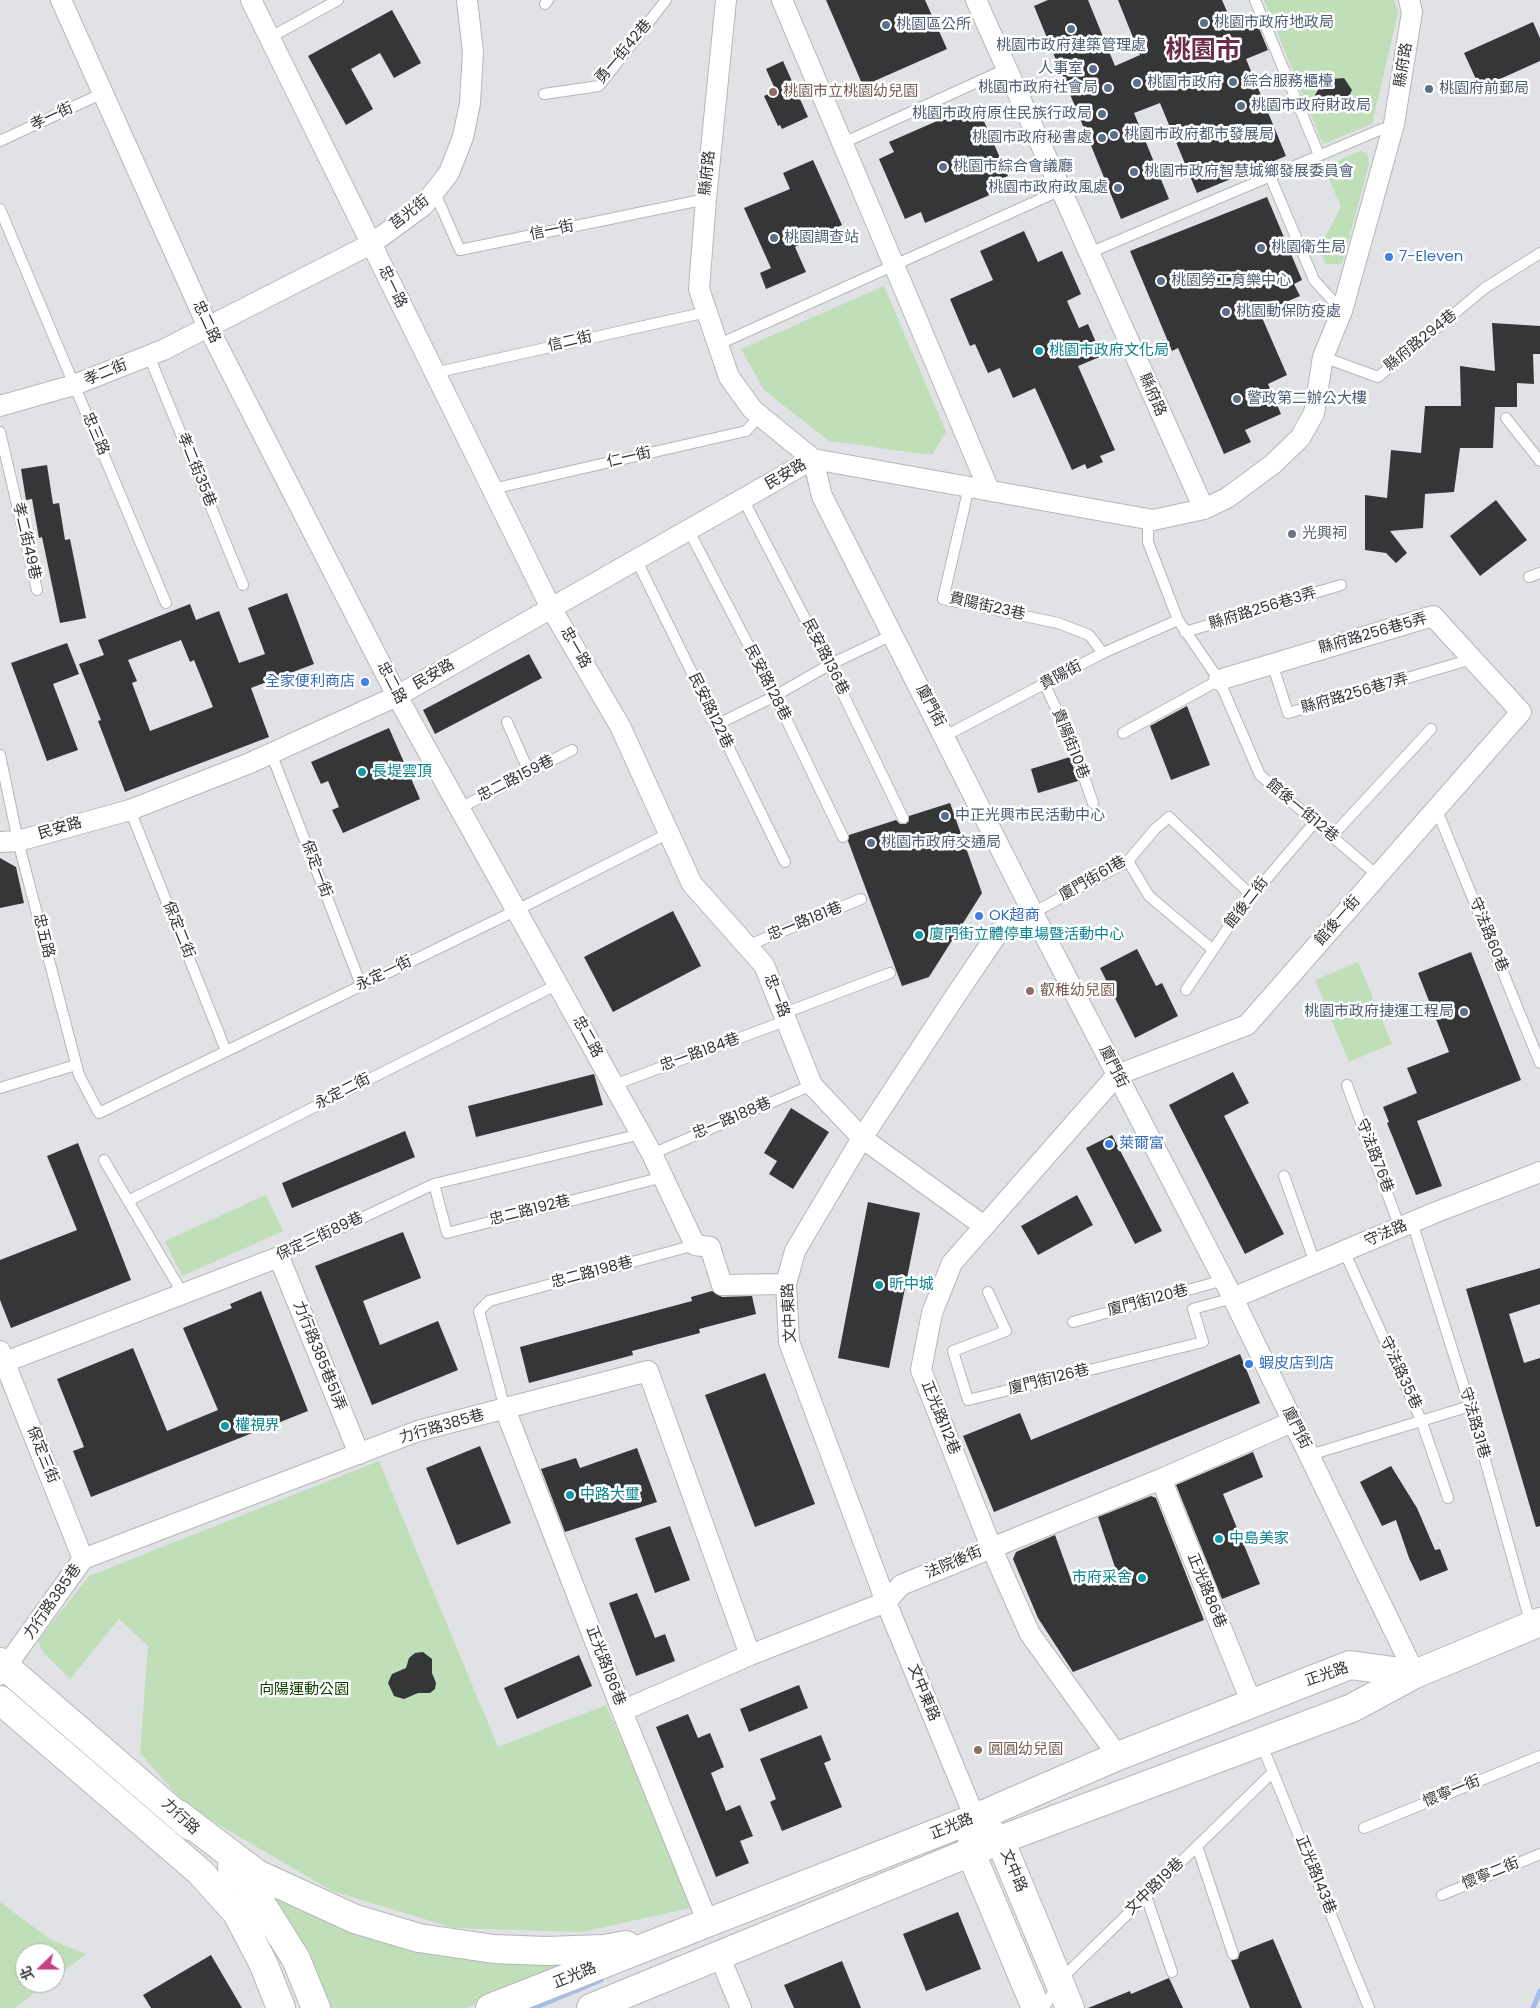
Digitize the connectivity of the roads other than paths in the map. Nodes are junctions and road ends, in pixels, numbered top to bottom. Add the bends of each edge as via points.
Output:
1 (61, 0) edge
2 (251, 0) edge
3 (338, 0) edge
4 (467, 0) edge
5 (666, 0) edge
6 (726, 0) edge
7 (782, 0) edge
8 (976, 0) edge
9 (1255, 0) edge
10 (1409, 0) edge
11 (269, 38) junction
12 (1006, 69) junction
13 (103, 93) junction
14 (544, 94) dead end
15 (1392, 130) junction
16 (0, 141) edge
17 (842, 143) junction
18 (1319, 155) junction
19 (1270, 176) junction
20 (1061, 190) junction
21 (435, 193) junction
22 (706, 199) junction
23 (0, 209) edge
24 (371, 244) junction
25 (1089, 253) junction
26 (1540, 253) edge
27 (893, 264) junction
28 (1342, 311) junction
29 (707, 312) junction
30 (208, 327) junction
31 (717, 345) junction
32 (149, 356) junction
33 (1323, 357) junction
34 (434, 373) junction
35 (74, 385) junction
36 (0, 406) edge
37 (760, 416) junction
38 (1506, 418) dead end
39 (0, 432) edge
40 (813, 459) junction
41 (1540, 460) edge
42 (969, 487) junction
43 (492, 489) junction
44 (989, 490) junction
45 (743, 499) junction
46 (1204, 509) junction
47 (1148, 519) junction
48 (689, 531) junction
49 (636, 559) junction
50 (1540, 573) edge
51 (1529, 577) dead end
52 (243, 585) dead end
53 (1340, 585) dead end
54 (37, 590) dead end
55 (166, 603) dead end
56 (552, 608) junction
57 (1178, 620) junction
58 (1186, 632) junction
59 (892, 635) junction
60 (1103, 653) junction
61 (1472, 659) junction
62 (1272, 664) junction
63 (829, 665) junction
64 (1219, 680) junction
65 (1045, 685) junction
66 (397, 696) junction
67 (775, 696) junction
68 (1521, 712) joint
69 (507, 722) dead end
70 (716, 725) junction
71 (1431, 729) dead end
72 (1123, 733) dead end
73 (945, 736) junction
74 (572, 750) dead end
75 (271, 753) junction
76 (0, 755) edge
77 (529, 772) junction
78 (1093, 803) dead end
79 (460, 808) junction
80 (1436, 808) junction
81 (130, 810) junction
82 (903, 818) dead end
83 (1315, 822) junction
84 (669, 833) junction
85 (1332, 836) junction
86 (843, 837) dead end
87 (9, 842) edge
88 (1128, 861) junction
89 (785, 862) dead end
90 (1377, 875) junction
91 (1252, 896) junction
92 (861, 899) dead end
93 (517, 910) junction
94 (1033, 913) junction
95 (748, 945) junction
96 (1212, 949) junction
97 (890, 973) dead end
98 (558, 984) junction
99 (360, 985) junction
100 (1186, 990) dead end
101 (784, 1018) junction
102 (226, 1051) junction
103 (1540, 1062) edge
104 (76, 1065) junction
105 (1117, 1075) junction
106 (812, 1084) junction
107 (614, 1085) junction
108 (1347, 1085) dead end
109 (0, 1088) edge
110 (98, 1113) joint
111 (641, 1134) junction
112 (862, 1138) junction
113 (652, 1154) junction
114 (104, 1160) dead end
115 (1540, 1172) edge
116 (1284, 1176) dead end
117 (663, 1177) junction
118 (434, 1184) junction
119 (128, 1201) junction
120 (1406, 1225) junction
121 (984, 1226) junction
122 (695, 1245) junction
123 (1344, 1251) junction
124 (279, 1257) junction
125 (1315, 1263) junction
126 (786, 1284) junction
127 (1228, 1289) junction
128 (988, 1292) dead end
129 (182, 1294) junction
130 (1073, 1322) dead end
131 (2, 1357) edge
132 (1470, 1406) junction
133 (505, 1409) junction
134 (1421, 1420) junction
135 (1292, 1422) junction
136 (359, 1454) junction
137 (1310, 1455) junction
138 (1161, 1479) junction
139 (1448, 1498) dead end
140 (991, 1547) junction
141 (83, 1559) junction
142 (886, 1602) junction
143 (1536, 1624) edge
144 (750, 1655) junction
145 (2, 1668) edge
146 (1415, 1674) junction
147 (0, 1700) edge
148 (1252, 1704) junction
149 (622, 1711) junction
150 (1261, 1742) junction
151 (1118, 1756) junction
152 (1540, 1756) edge
153 (1273, 1772) junction
154 (178, 1814) junction
155 (975, 1818) junction
156 (1364, 1828) dead end
157 (1000, 1840) junction
158 (1197, 1846) junction
159 (971, 1853) junction
160 (1540, 1854) edge
161 (1442, 1895) dead end
162 (1146, 1896) junction
163 (708, 1923) junction
164 (670, 1938) junction
165 (1234, 1954) dead end
166 (719, 1955) junction
167 (1172, 1972) dead end
168 (1059, 1981) junction
169 (281, 2008) edge
170 (316, 2008) edge
171 (490, 2008) edge
172 (591, 2008) edge
173 (741, 2008) edge
174 (1036, 2008) edge
175 (1044, 2008) edge
176 (1070, 2008) edge
177 (1369, 2008) edge

1 - 13 street, 忠二路
2 - 11 street, 忠一路
3 - 11 lane
4 - 21 street, 莒光街 via 473,52 470,103 463,137 449,173
5 - 14 lane, 勇一街42巷 via 599,86
6 - 22 street, 縣府路
7 - 17 street
8 - 12 street, 縣府路
9 - 18 lane
10 - 15 street, 縣府路 via 1412,12
11 - 24 street, 忠一路
12 - 17 lane
12 - 20 street, 縣府路
13 - 16 lane, 孝一街
13 - 30 street, 忠二路
15 - 18 lane via 1382,129
15 - 28 street, 縣府路
17 - 27 street
18 - 19 lane
19 - 25 lane
19 - 28 lane via 1314,280
20 - 25 street, 縣府路
20 - 27 lane
21 - 22 lane, 信一街 via 460,250
21 - 24 street, 莒光街
22 - 29 street, 縣府路 via 700,289
23 - 35 lane, 忠三路
24 - 30 street, 莒光街
24 - 34 street, 忠一路
25 - 46 street, 縣府路
26 - 33 lane, 縣府路294巷 via 1485,288 1378,377
27 - 31 lane
27 - 44 street
28 - 33 street, 縣府路
29 - 31 street, 縣府路
29 - 34 lane, 信二街
30 - 32 street, 孝二街
30 - 66 street, 忠二路
31 - 37 street, 縣府路 via 728,377
32 - 35 street, 孝二街
32 - 52 lane, 孝二街35巷
33 - 46 street, 縣府路 via 1314,413 1300,438 1273,464 1228,498
34 - 43 street, 忠一路
35 - 36 street, 孝二街
35 - 55 lane, 忠三路
37 - 40 street, 縣府路
37 - 43 lane, 仁一街 via 746,431
38 - 41 lane
39 - 54 lane, 孝二街49巷
40 - 42 street, 縣府路
40 - 45 street, 民安路
40 - 59 street, 廈門街 via 822,496
42 - 44 street, 縣府路
42 - 60 lane, 貴陽街23巷 via 943,599 1058,623 1088,635
43 - 56 street, 忠一路
44 - 47 street, 縣府路
45 - 48 street, 民安路
45 - 63 lane, 民安路136巷
46 - 47 street, 縣府路
47 - 57 lane, 館後一街12巷 via 1148,542
48 - 49 street, 民安路
48 - 67 lane, 民安路128巷
49 - 56 street, 民安路
49 - 70 lane, 民安路122巷
50 - 51 lane
53 - 58 lane, 縣府路256巷3弄
56 - 66 street, 民安路
56 - 84 street, 忠一路 via 620,726
57 - 58 lane, 館後一街12巷
57 - 60 lane, 貴陽街
58 - 64 lane, 館後一街12巷
59 - 63 lane
59 - 73 street, 廈門街
60 - 65 lane, 貴陽街
61 - 62 street, 縣府路256巷5弄 via 1433,616
61 - 62 lane, 縣府路256巷7弄 via 1288,713
61 - 68 street, 縣府路256巷5弄
62 - 64 street, 縣府路256巷5弄
63 - 67 lane
63 - 82 lane, 民安路136巷
64 - 72 lane
64 - 83 lane, 館後一街12巷 via 1260,775
65 - 73 lane, 貴陽街
65 - 78 lane, 貴陽街10巷 via 1072,743
66 - 75 street, 民安路
66 - 79 street, 忠二路
67 - 70 lane
67 - 86 lane, 民安路128巷
68 - 80 street, 館後一街
69 - 77 lane
70 - 89 lane, 民安路122巷
71 - 85 lane
73 - 94 street, 廈門街
74 - 77 lane, 忠二路159巷
75 - 81 street, 民安路
75 - 99 lane, 保定一街
76 - 87 lane, 忠五路
77 - 79 lane, 忠二路159巷
79 - 93 street, 忠二路
80 - 90 street, 館後一街
80 - 103 lane, 守法路60巷
81 - 87 street, 民安路
81 - 102 lane, 保定二街
83 - 85 lane, 館後一街12巷
83 - 91 lane, 館後二街
84 - 93 lane, 永定一街
84 - 95 street, 忠一路 via 692,884
85 - 90 lane, 館後一街12巷
87 - 104 lane, 忠五路
88 - 91 lane, 廈門街61巷 via 1168,817
88 - 94 lane, 廈門街61巷
88 - 96 lane via 1148,896
90 - 105 street, 館後一街 via 1246,1025
91 - 96 lane, 館後二街
92 - 95 lane, 忠一路181巷
93 - 98 street, 忠二路
93 - 99 lane, 永定一街
94 - 105 street, 廈門街
94 - 112 street, 文中東路 via 998,933
95 - 101 street, 忠一路 via 764,965
96 - 100 lane, 館後二街
97 - 101 lane, 忠一路184巷
98 - 107 street, 忠二路
98 - 119 lane, 永定二街
99 - 102 lane, 永定一街
101 - 106 street, 忠一路
101 - 107 lane, 忠一路184巷
102 - 110 lane, 永定一街
104 - 109 lane
104 - 110 lane, 忠五路
105 - 121 street, 正光路112巷
105 - 127 street, 廈門街
106 - 112 street, 忠一路
106 - 113 lane, 忠一路188巷
107 - 111 street, 忠二路
108 - 120 lane, 守法路76巷
111 - 113 street, 忠二路
111 - 118 lane, 保定三街89巷
112 - 121 street, 忠一路
112 - 126 street, 文中東路 via 794,1251
113 - 117 street, 忠二路
114 - 119 lane
115 - 120 street, 守法路
116 - 125 lane
117 - 118 lane, 忠二路192巷 via 447,1233
117 - 122 street, 忠二路
118 - 124 lane, 保定三街89巷
119 - 129 lane
120 - 123 street, 守法路
120 - 132 lane, 守法路31巷
121 - 140 street, 正光路112巷 via 952,1263 932,1313 921,1370
122 - 126 street via 710,1247 722,1285
122 - 133 lane, 忠二路198巷 via 489,1301 479,1311
123 - 125 street, 守法路
123 - 134 lane, 守法路35巷
124 - 129 street, 保定三街89巷
124 - 136 street, 力行路385巷51弄
125 - 127 street, 守法路
126 - 142 street, 文中東路 via 789,1342
127 - 128 lane, 廈門街126巷 via 1193,1309 1202,1342 968,1400 953,1351 1006,1331
127 - 130 lane, 廈門街120巷
127 - 135 street, 廈門街
129 - 131 street, 保定三街89巷
131 - 141 street, 保定三街
132 - 134 lane
132 - 143 lane, 守法路31巷
133 - 136 street, 力行路385巷 via 418,1432
133 - 144 street, 力行路385巷 via 648,1371
133 - 149 street, 正光路186巷
134 - 137 lane
134 - 139 lane, 守法路35巷
135 - 137 street, 廈門街
135 - 138 street, 法院後街
136 - 141 street, 力行路385巷
137 - 146 street, 廈門街
138 - 140 street, 法院後街
138 - 148 street, 正光路86巷
140 - 142 street, 法院後街 via 900,1585
140 - 151 street, 正光路112巷 via 1030,1634
141 - 145 street, 力行路385巷
142 - 144 street, 法院後街
142 - 155 street, 文中東路
143 - 146 street, 正光路
144 - 149 street, 法院後街
145 - 154 street, 力行路
146 - 148 street, 正光路 via 1350,1665
146 - 150 street, 正光路 via 1352,1708
147 - 169 street, 力行路 via 206,1878 237,1913 263,1963
148 - 151 street, 正光路
149 - 163 street, 正光路186巷
150 - 153 lane, 正光路143巷
150 - 157 street, 正光路
151 - 155 street, 正光路
152 - 156 lane, 懷寧一街
153 - 158 lane, 文中路19巷
153 - 177 lane, 正光路143巷
154 - 164 street via 257,1874 355,1920 419,1938 494,1949 546,1951 604,1949
154 - 170 street, 力行路 via 249,1884 296,1960
155 - 157 street, 文中路
155 - 159 street, 文中路
155 - 163 street, 正光路
157 - 159 street, 正光路
157 - 168 street, 文中路
158 - 162 lane, 文中路19巷
158 - 165 lane
159 - 166 street, 正光路
159 - 174 street, 文中路
160 - 161 lane, 懷寧二街
162 - 167 lane
162 - 168 lane, 文中路19巷
163 - 164 street, 正光路
164 - 171 street, 正光路
166 - 172 street, 正光路
166 - 173 street
168 - 175 lane, 文中路19巷
168 - 176 street, 文中路

